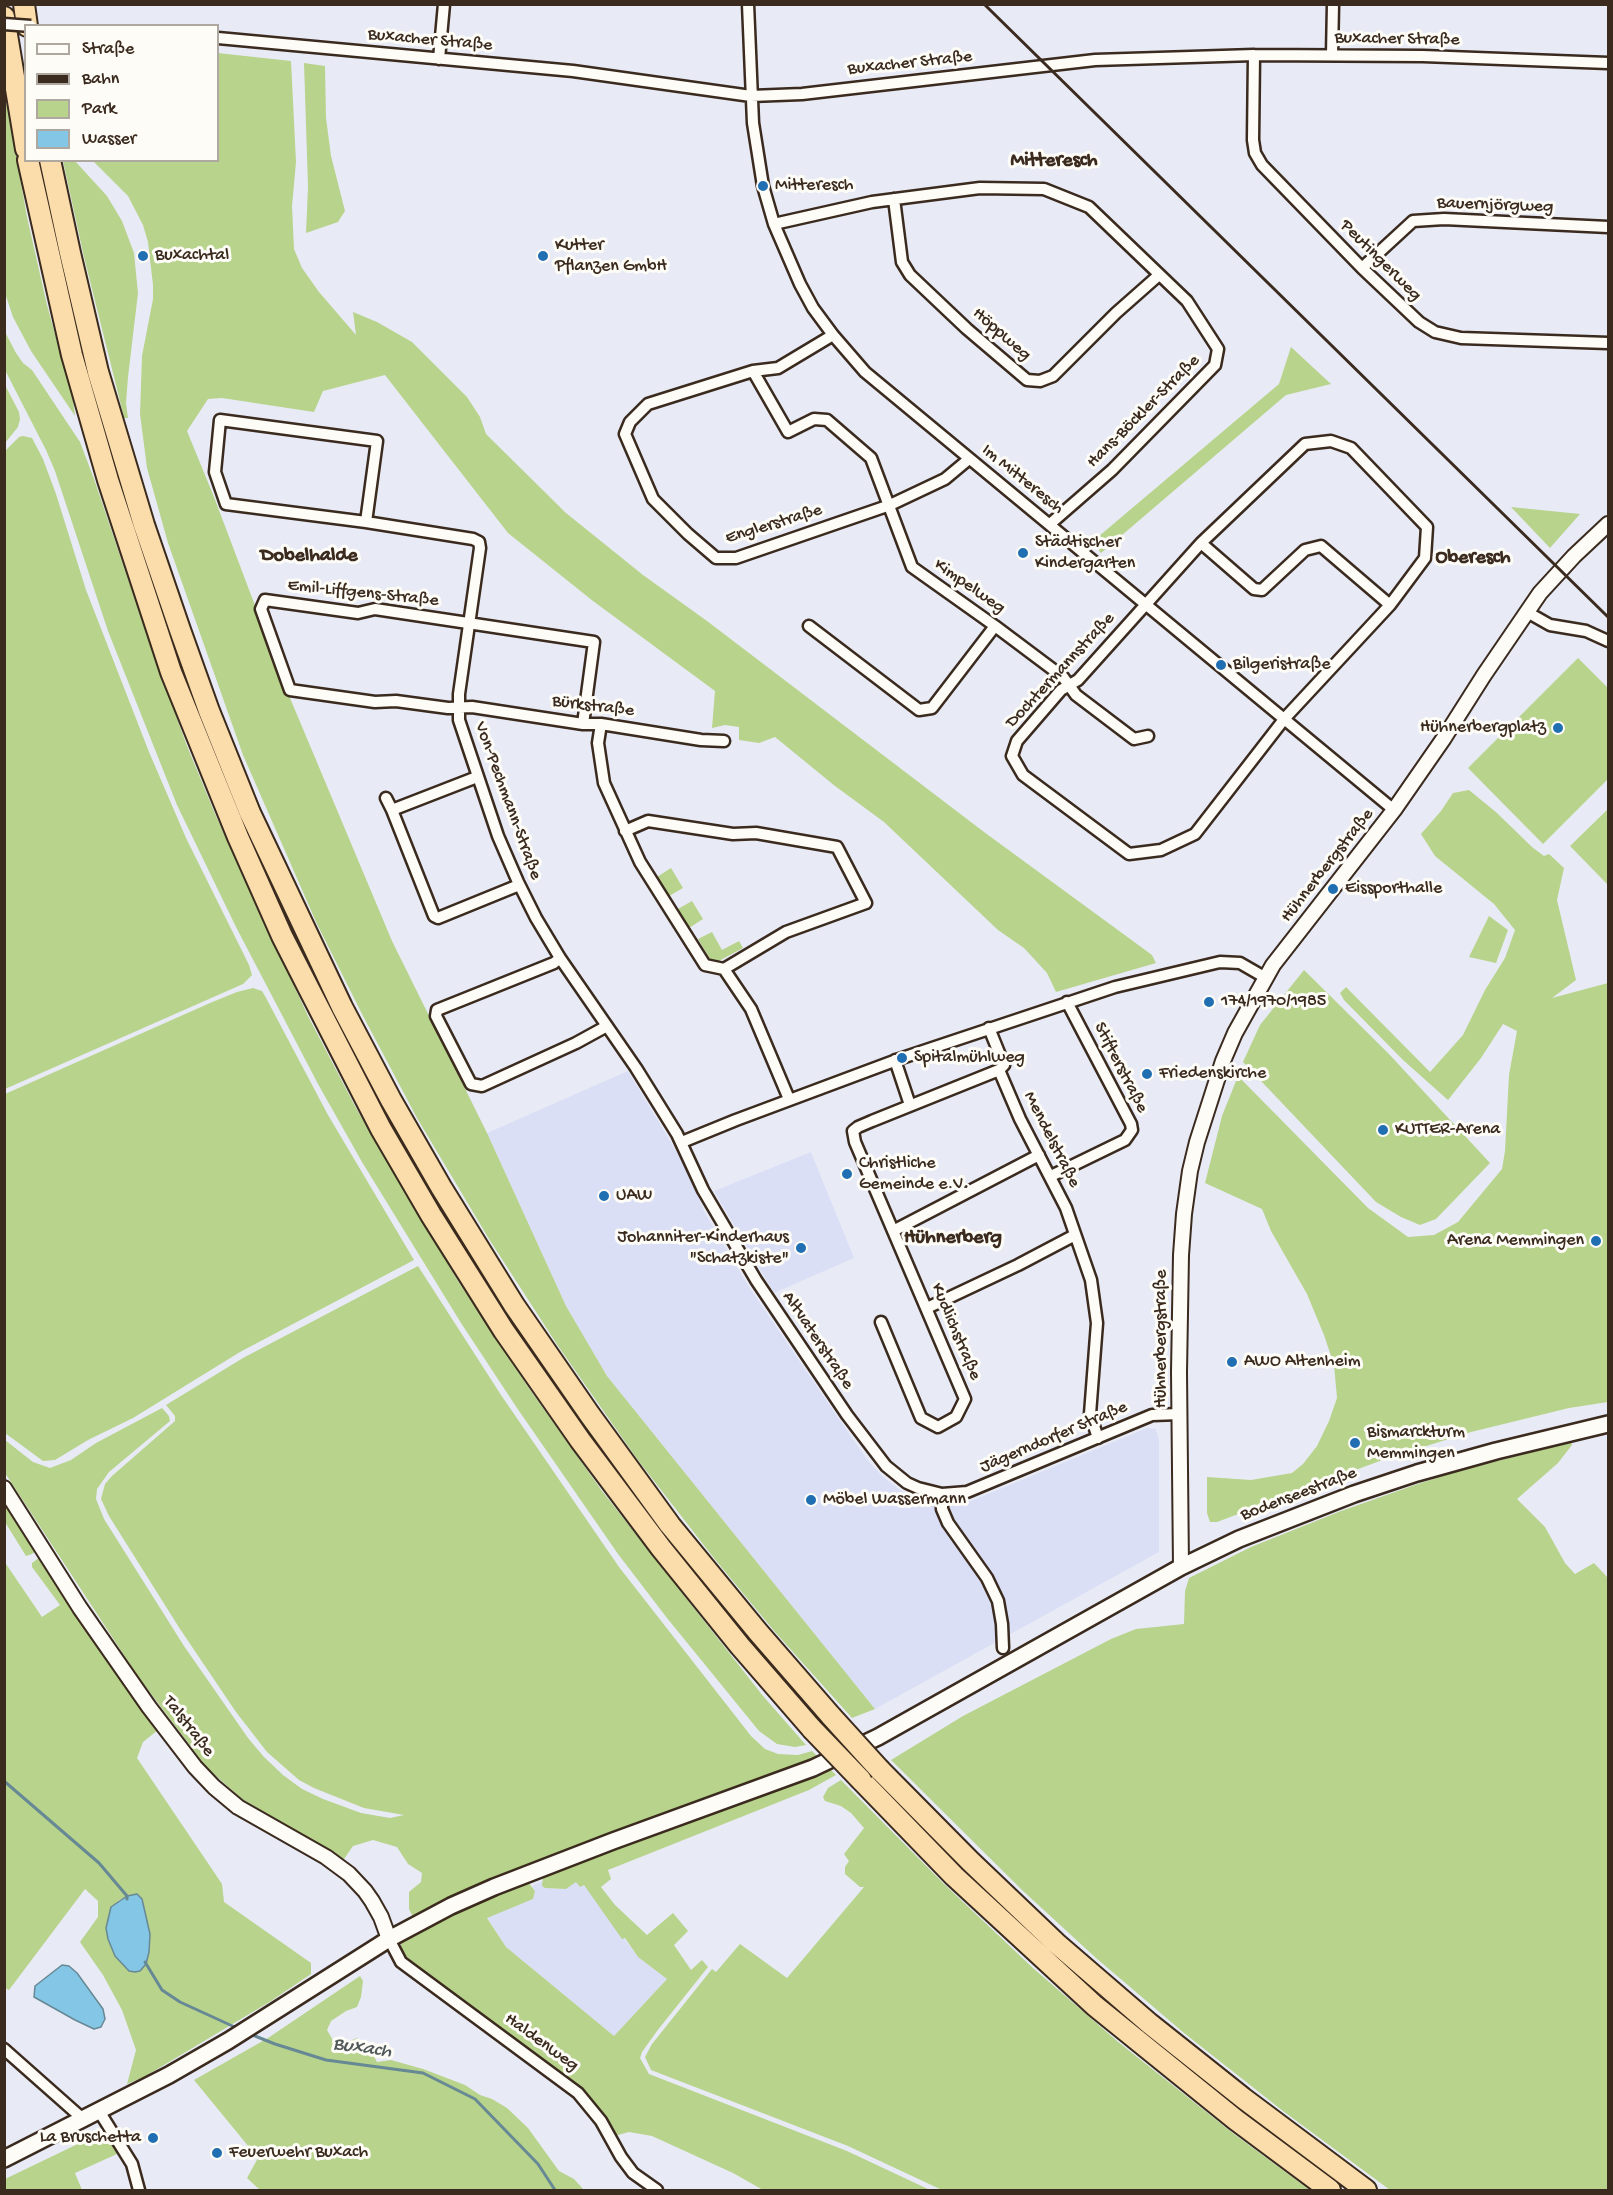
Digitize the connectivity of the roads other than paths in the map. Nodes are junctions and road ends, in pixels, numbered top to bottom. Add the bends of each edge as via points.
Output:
1 (24, 4) edge
2 (444, 4) edge
3 (748, 4) edge
4 (1333, 4) edge
5 (4, 17) edge
6 (4, 24) edge
7 (29, 24) edge
8 (24, 26) edge
9 (219, 38) edge
10 (1254, 55) junction
11 (1332, 55) junction
12 (439, 58) junction
13 (1608, 63) edge
14 (751, 96) junction
15 (24, 137) edge
16 (28, 162) edge
17 (50, 162) edge
18 (894, 199) junction
19 (774, 224) junction
20 (1608, 227) edge
21 (1362, 267) junction
22 (1159, 275) junction
23 (833, 335) junction
24 (1608, 343) edge
25 (753, 371) junction
26 (969, 459) junction
27 (890, 505) junction
28 (366, 522) junction
29 (1050, 524) junction
30 (1608, 524) edge
31 (1201, 543) junction
32 (1146, 603) junction
33 (1390, 605) junction
34 (1527, 612) junction
35 (470, 624) junction
36 (809, 626) dead end
37 (995, 626) junction
38 (1608, 641) edge
39 (1069, 685) junction
40 (458, 707) junction
41 (1285, 718) junction
42 (583, 724) junction
43 (601, 724) junction
44 (1148, 736) dead end
45 (724, 741) dead end
46 (477, 777) junction
47 (386, 798) dead end
48 (392, 810) junction
49 (1394, 810) junction
50 (625, 831) junction
51 (519, 885) junction
52 (560, 958) junction
53 (724, 969) junction
54 (1266, 978) junction
55 (1067, 1002) junction
56 (607, 1026) junction
57 (989, 1028) junction
58 (895, 1060) junction
59 (999, 1070) junction
60 (789, 1099) junction
61 (910, 1105) junction
62 (682, 1142) junction
63 (1039, 1155) junction
64 (1051, 1176) junction
65 (893, 1230) junction
66 (1075, 1235) junction
67 (927, 1308) junction
68 (881, 1322) dead end
69 (1180, 1414) junction
70 (1608, 1425) edge
71 (1098, 1438) junction
72 (4, 1488) edge
73 (942, 1494) junction
74 (1181, 1567) junction
75 (1003, 1647) dead end
76 (389, 1939) junction
77 (4, 2049) edge
78 (99, 2111) junction
79 (83, 2119) junction
80 (4, 2159) edge
81 (139, 2190) edge
82 (657, 2190) edge
83 (1330, 2190) edge
84 (1366, 2190) edge

1 - 7 highway
2 - 12 street
3 - 14 street, Im Mitteresch
4 - 11 street
5 - 15 highway
6 - 8 street, bridge
9 - 12 street, Buxacher Straße
10 - 11 street, Buxacher Straße
10 - 14 street, Buxacher Straße via 1071,61 802,94
10 - 21 street, Peutingerweg via 1255,153 1262,165
11 - 13 street, Buxacher Straße
12 - 14 street, Buxacher Straße via 573,71
14 - 19 street, Im Mitteresch via 763,186
16 - 83 highway, bridge via 72,355 108,480 171,672 238,837 282,936 381,1129 504,1331 661,1548 740,1646 861,1780 954,1876 1095,2006
17 - 84 highway, bridge via 98,372 144,525 209,711 250,813 391,1100 441,1188 533,1333 670,1525 880,1770 970,1861 1150,2024
18 - 19 street, Hans-Böckler-Straße
18 - 22 street, Hans-Böckler-Straße via 980,188 1044,189 1089,207
18 - 22 street, Höppweg via 902,262 910,276 1028,380 1053,376
19 - 23 street, Im Mitteresch via 804,292
20 - 21 street, Bauernjörgweg via 1413,221
21 - 24 street, Peutingerweg via 1419,322 1435,332 1461,338
22 - 29 street, Hans-Böckler-Straße via 1187,301 1218,349 1215,365 1112,470
23 - 25 street, Englerstraße via 778,368
23 - 26 street, Im Mitteresch via 865,372
25 - 27 street, Kimpelweg via 788,432 814,419 827,420 872,458
25 - 27 street, Englerstraße via 648,404 630,422 625,434 653,499 688,534 716,558 736,558
26 - 27 street, Englerstraße via 945,479
26 - 29 street, Im Mitteresch
27 - 37 street, Kimpelweg via 912,567
28 - 28 street via 226,504 215,472 220,420 377,441
28 - 35 street, Von-Pechmann-Straße via 479,542
29 - 32 street, Im Mitteresch
30 - 34 street, Hühnerbergstraße via 1550,581
31 - 32 street
31 - 33 street via 1254,589 1262,590 1305,550 1321,546
31 - 33 street via 1305,444 1331,441 1351,448 1427,527 1425,558
32 - 39 street, Dochtermannstraße via 1078,680
32 - 41 street, Im Mitteresch
33 - 41 street
34 - 38 street via 1550,625 1586,631
34 - 49 street, Hühnerbergstraße
35 - 40 street, Von-Pechmann-Straße
35 - 40 street, Emil-Liffgens-Straße via 375,609 358,613 265,600 261,609 290,690 375,702 396,700
35 - 42 street via 594,642
36 - 37 street via 920,710 932,708
37 - 39 street, Kimpelweg
39 - 41 street, Dochtermannstraße via 1017,741 1012,756 1023,775 1129,854 1161,850 1194,834
39 - 44 street, Kimpelweg via 1076,695 1134,739
40 - 42 street, Bürkstraße
40 - 46 street, Von-Pechmann-Straße
41 - 49 street, Im Mitteresch
42 - 43 street, Bürkstraße
43 - 45 street, Bürkstraße
43 - 50 street via 598,744 604,783
46 - 48 street
46 - 51 street, Von-Pechmann-Straße
47 - 48 street
48 - 51 street via 434,916 438,918
49 - 54 street, Hühnerbergstraße
50 - 53 street via 640,862 705,964
50 - 53 street via 648,821 837,847 866,903 786,932
51 - 52 street, Von-Pechmann-Straße
52 - 56 street, Von-Pechmann-Straße
52 - 56 street via 437,1010 436,1016 471,1083 482,1086
53 - 60 street via 751,1009
54 - 55 street via 1240,963 1220,962
54 - 69 street, Hühnerbergstraße via 1223,1061 1190,1171 1181,1255
55 - 57 street
55 - 64 street, Stifterstraße via 1132,1130 1125,1140
56 - 62 street, Von-Pechmann-Straße
57 - 58 street
57 - 59 street, Mendelstraße via 1004,1065
58 - 60 street
58 - 61 street
59 - 61 street
59 - 63 street, Mendelstraße
60 - 62 street
61 - 65 street, Kudlichstraße via 853,1131
62 - 73 street, Altvaterstraße via 703,1190 756,1280 869,1446 907,1483
63 - 64 street, Mendelstraße
63 - 65 street
64 - 66 street, Mendelstraße
65 - 67 street, Kudlichstraße
66 - 67 street
66 - 71 street, Mendelstraße via 1095,1298 1097,1323 1090,1414
67 - 68 street, Kudlichstraße via 965,1399 956,1417 938,1427 921,1418
69 - 71 street, Jägerndorfer Straße via 1152,1415
69 - 74 street, Hühnerbergstraße
70 - 74 main road, Bodenseestraße via 1417,1473 1239,1539
71 - 73 street, Jägerndorfer Straße via 967,1492
72 - 76 street, Talstraße via 80,1608 203,1777 238,1807 349,1874 372,1901
73 - 75 street via 942,1509 948,1523 987,1578 998,1601
74 - 76 main road, Bodenseestraße via 878,1737 813,1768 494,1887
76 - 78 main road, Bodenseestraße via 228,2041
76 - 82 street, Haldenweg via 401,1962 578,2093 601,2121 633,2173
77 - 79 street
78 - 79 main road, Bodenseestraße
78 - 81 street via 132,2164
79 - 80 main road, Bodenseestraße

